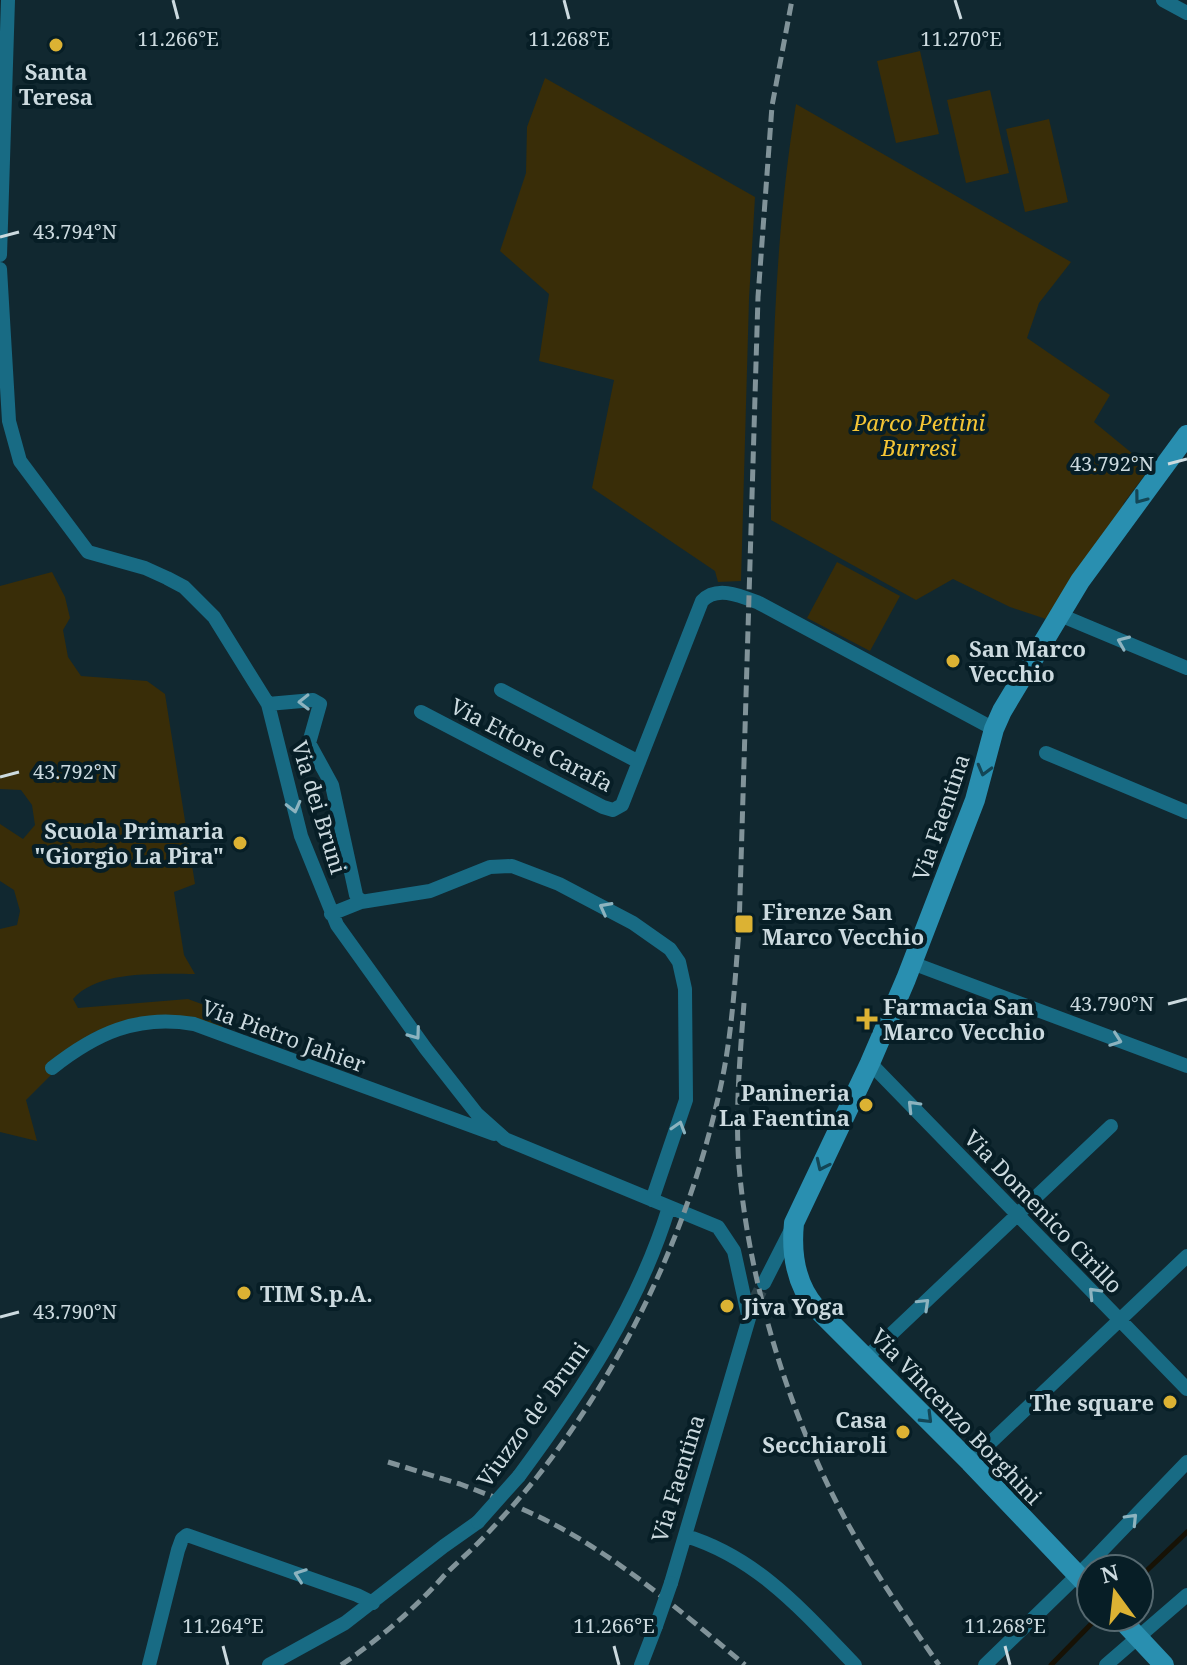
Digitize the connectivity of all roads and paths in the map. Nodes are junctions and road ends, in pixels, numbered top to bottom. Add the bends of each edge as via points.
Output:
1 (8, 0) edge
2 (1163, 0) edge
3 (1187, 13) edge
4 (0, 255) edge
5 (0, 269) edge
6 (1187, 435) edge
7 (1060, 615) junction
8 (1187, 668) edge
9 (501, 690) dead end
10 (268, 704) junction
11 (421, 712) dead end
12 (994, 729) junction
13 (1046, 753) dead end
14 (639, 762) junction
15 (1187, 812) edge
16 (361, 902) junction
17 (331, 914) junction
18 (912, 963) junction
19 (870, 1063) junction
20 (1187, 1066) edge
21 (52, 1068) dead end
22 (1111, 1126) dead end
23 (505, 1139) junction
24 (652, 1200) junction
25 (669, 1207) junction
26 (1018, 1214) junction
27 (794, 1223) junction
28 (1187, 1256) edge
29 (764, 1283) tunnel mouth
30 (751, 1309) joint
31 (1119, 1320) junction
32 (867, 1357) junction
33 (1187, 1389) edge
34 (970, 1462) junction
35 (1187, 1462) edge
36 (686, 1536) junction
37 (1112, 1553) edge
38 (1075, 1572) edge
39 (1075, 1593) edge
40 (1187, 1595) edge
41 (373, 1603) junction
42 (1133, 1633) edge
43 (1137, 1637) junction
44 (149, 1665) edge
45 (269, 1665) edge
46 (641, 1665) edge
47 (855, 1665) edge
48 (985, 1665) edge
49 (1106, 1665) edge
50 (1164, 1665) edge

1 - 4 street
2 - 3 street
5 - 10 street, Via dei Bruni via 9,421 20,461 88,552 145,568 184,587 214,617
6 -> 7 street, Via Faentina
8 -> 7 street
7 - 12 street, Via Faentina
9 - 14 street
16 -> 10 street via 332,785 309,743 320,704
10 -> 17 street, Via dei Bruni via 301,836
11 - 14 street, Via Ettore Carafa via 613,810 622,805
12 - 14 street via 759,603 718,592 702,601
12 -> 18 street, Via Faentina via 975,800
13 - 15 street
16 - 17 street
24 -> 16 street via 686,1100 685,989 670,949 559,884 512,866 490,867 430,891
17 -> 23 street, Via dei Bruni via 434,1060 477,1114
18 - 19 street, Via Faentina
18 -> 20 street
26 -> 19 street, Via Domenico Cirillo
19 -> 27 street, Via Faentina
21 - 23 street, Via Pietro Jahier via 82,1045 125,1028 175,1021
22 - 26 street
23 - 24 street, Via dei Bruni
24 - 25 street, Via dei Bruni
25 - 30 street, Via dei Bruni via 711,1223 728,1239
25 - 41 street, Viuzzo de' Bruni, bridge via 641,1283 604,1354 519,1476 478,1522
31 -> 26 street, Via Domenico Cirillo
32 -> 26 street
27 - 29 street, Via Faentina
27 - 32 street, Via Vincenzo Borghini via 794,1256 806,1293
28 - 31 street
30 - 36 street, Via Faentina
31 - 33 street, Via Domenico Cirillo
31 - 34 street
32 -> 34 street, Via Vincenzo Borghini
34 - 38 street, Via Vincenzo Borghini
37 -> 35 street
36 - 46 street, Via Faentina, bridge
36 - 47 street via 725,1550 756,1570
39 - 48 street
40 - 43 street
41 -> 44 street via 187,1535 178,1550
41 - 45 street, Viuzzo de' Bruni
42 - 43 street
43 - 49 street
43 - 50 street

